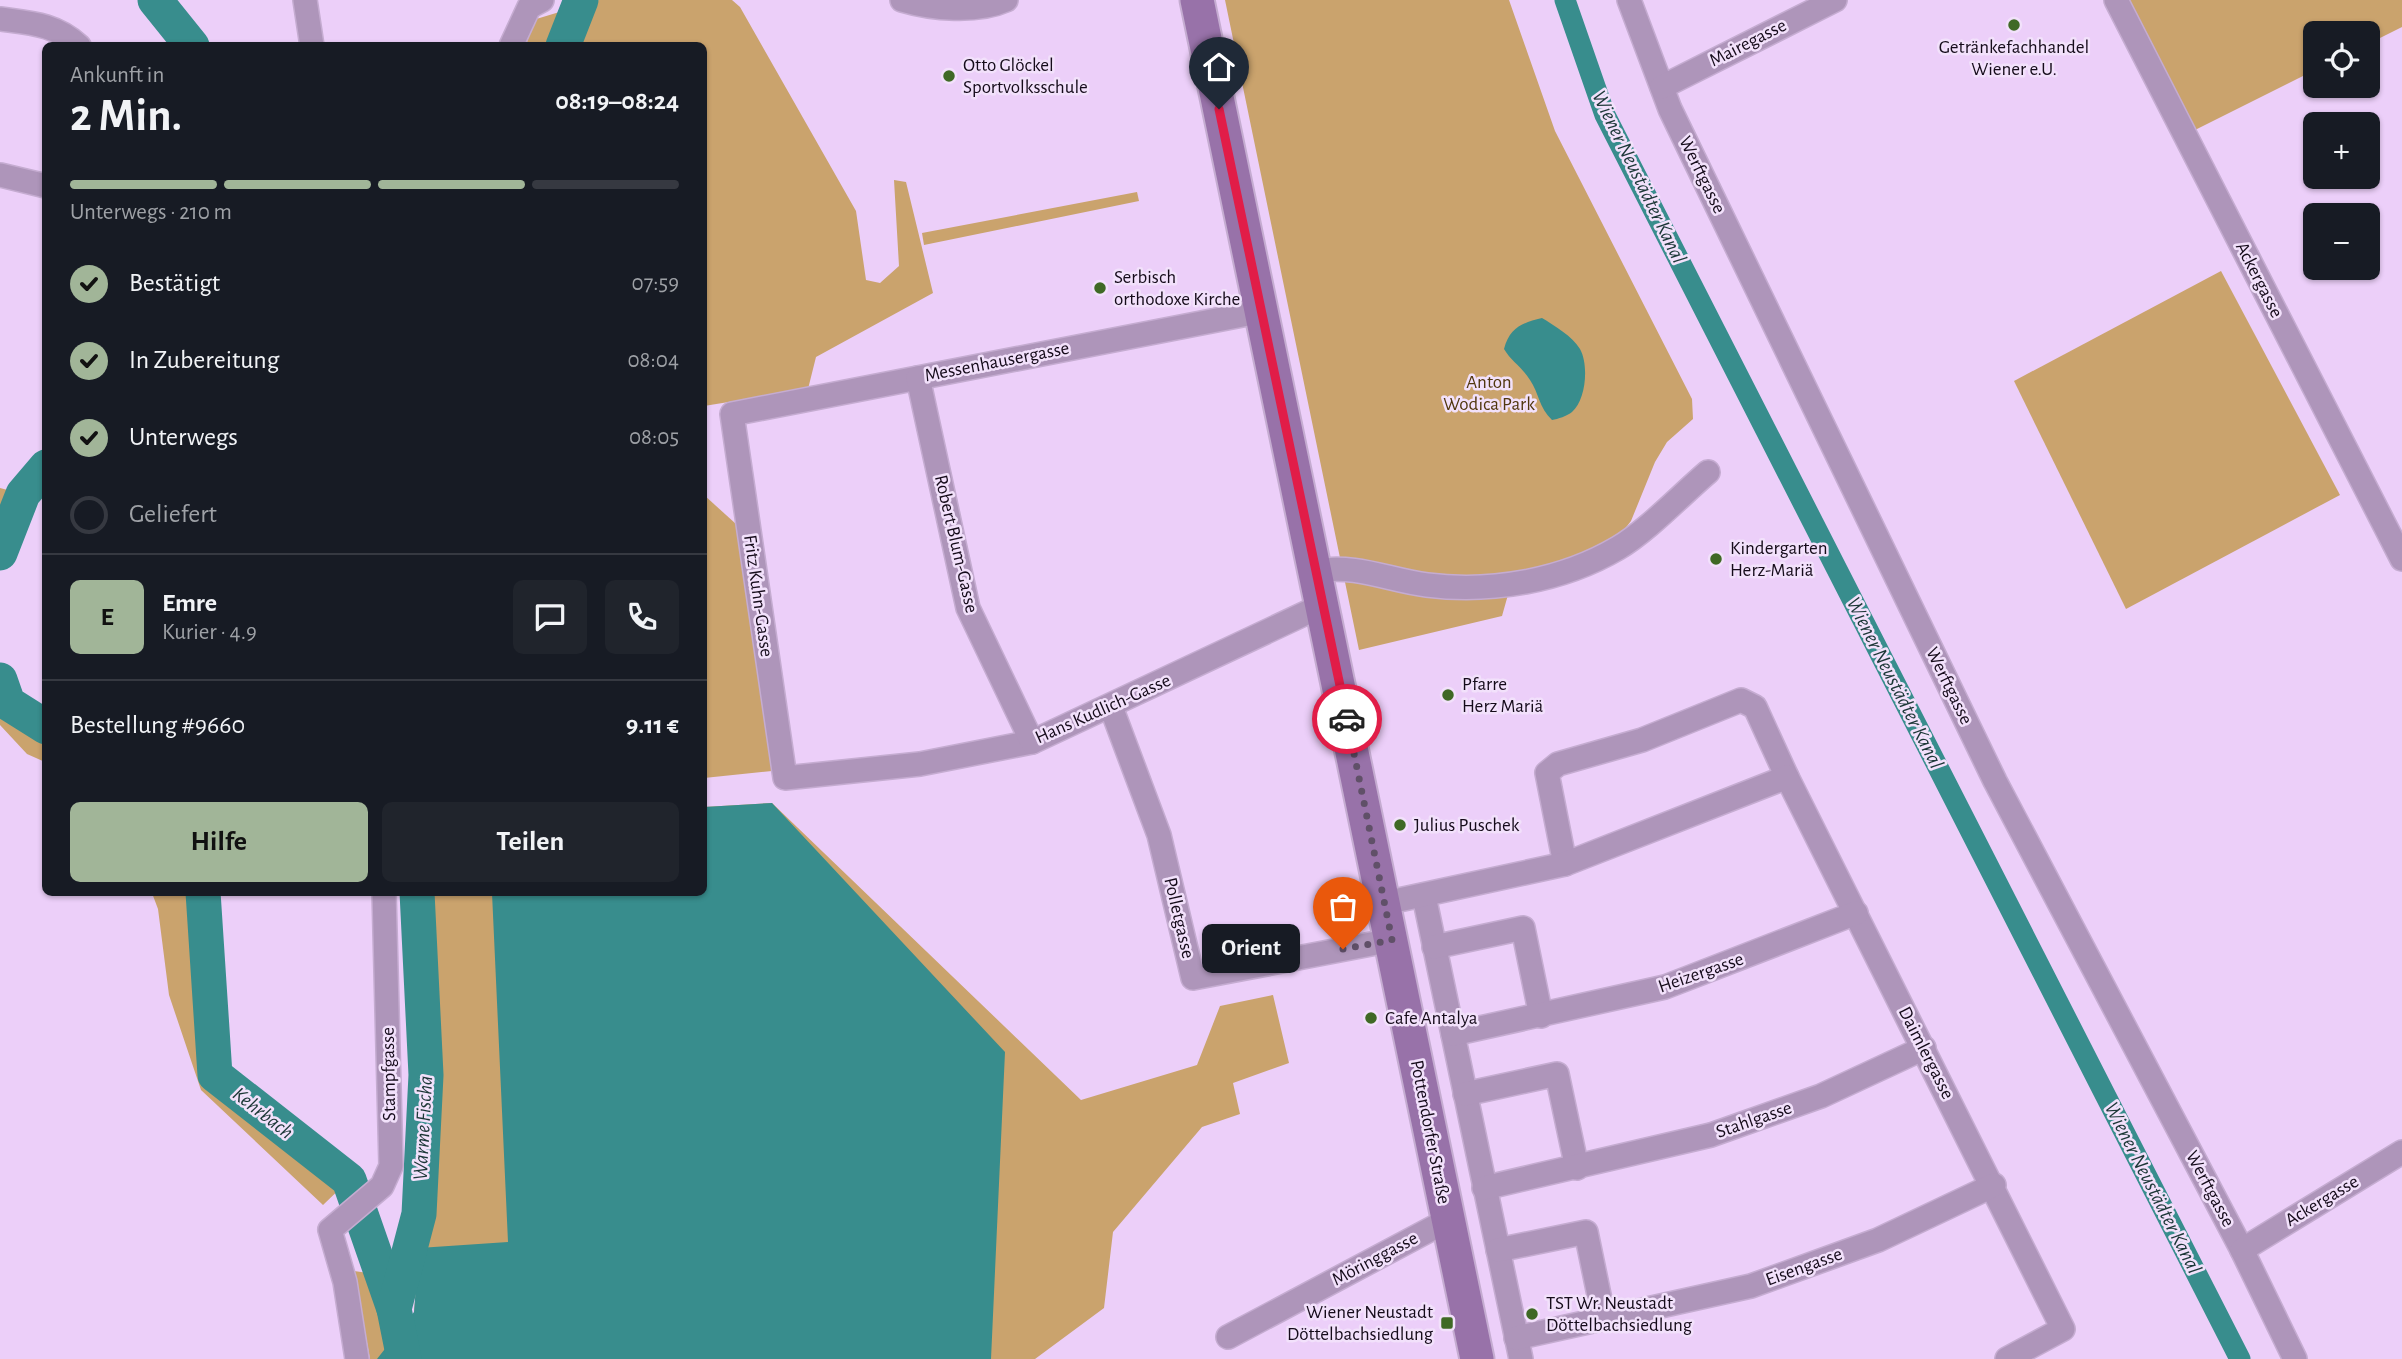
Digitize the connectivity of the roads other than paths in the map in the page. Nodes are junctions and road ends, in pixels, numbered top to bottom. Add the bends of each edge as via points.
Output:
1 (305, 0) edge
2 (902, 0) edge
3 (1006, 0) edge
4 (1197, 0) edge
5 (1629, 0) edge
6 (1835, 0) edge
7 (2116, 0) edge
8 (530, 2) edge
9 (0, 19) edge
10 (75, 42) edge
11 (311, 42) edge
12 (513, 42) edge
13 (1662, 87) junction
14 (0, 175) edge
15 (42, 185) edge
16 (1263, 311) junction
17 (918, 377) junction
18 (732, 414) joint
19 (1708, 472) dead end
20 (2402, 559) edge
21 (1317, 571) junction
22 (1323, 605) junction
23 (1111, 707) junction
24 (1032, 742) junction
25 (1787, 777) junction
26 (785, 778) joint
27 (1565, 864) junction
28 (384, 896) edge
29 (1424, 896) junction
30 (1385, 903) junction
31 (1856, 913) junction
32 (1392, 940) junction
33 (1434, 947) junction
34 (1541, 1016) junction
35 (1452, 1034) junction
36 (1923, 1048) junction
37 (1465, 1094) junction
38 (2402, 1152) edge
39 (1577, 1168) junction
40 (1994, 1185) junction
41 (1484, 1188) junction
42 (1448, 1220) junction
43 (1498, 1250) junction
44 (2242, 1250) junction
45 (1604, 1319) junction
46 (1228, 1337) dead end
47 (1519, 1348) edge
48 (358, 1359) edge
49 (1477, 1359) edge
50 (2007, 1359) edge
51 (2295, 1359) edge

1 - 11 street
2 - 3 street via 920,5 991,7
4 - 16 main road, Pottendorfer Straße
5 - 13 street, Werftgasse
6 - 13 street, Mairegasse
7 - 20 street, Ackergasse
8 - 12 street
9 - 10 street via 47,25
13 - 44 street, Werftgasse via 1995,781
14 - 15 street
16 - 17 street, Messenhausergasse
16 - 21 main road, Pottendorfer Straße
17 - 18 street, Messenhausergasse
17 - 24 street, Robert Blum-Gasse via 968,608
18 - 26 street, Fritz Kuhn-Gasse
19 - 21 street via 1619,548 1564,573 1514,584 1454,587 1425,585 1366,570 1339,567
21 - 22 main road, Pottendorfer Straße
22 - 23 street, Hans Kudlich-Gasse
22 - 30 main road, Pottendorfer Straße
23 - 24 street, Hans Kudlich-Gasse
23 - 32 street, Polletgasse via 1159,835 1193,978
24 - 26 street, Hans Kudlich-Gasse via 920,764
25 - 27 street
25 - 27 street, Daimlergasse via 1755,707 1741,700 1642,740 1558,764 1547,773
25 - 31 street, Daimlergasse
27 - 29 street
28 - 48 street, Stampfgasse via 391,1166 382,1186 338,1224
29 - 30 street
29 - 33 street
30 - 32 main road, Pottendorfer Straße
31 - 34 street, Heizergasse via 1665,986
31 - 36 street, Daimlergasse
32 - 42 main road, Pottendorfer Straße
33 - 34 street via 1523,928
33 - 35 street
34 - 35 street, Heizergasse
35 - 37 street
36 - 39 street, Stahlgasse via 1821,1096 1724,1131
36 - 40 street, Daimlergasse
37 - 39 street via 1557,1074
37 - 41 street
38 - 44 street, Ackergasse
39 - 41 street, Stahlgasse
40 - 45 street, Eisengasse via 1878,1240 1751,1286
40 - 50 street, Daimlergasse via 2063,1329
41 - 43 street
42 - 46 street, Möringgasse
42 - 49 main road, Pottendorfer Straße
43 - 45 street via 1586,1231
43 - 47 street
44 - 51 street, Werftgasse
45 - 47 street, Eisengasse

